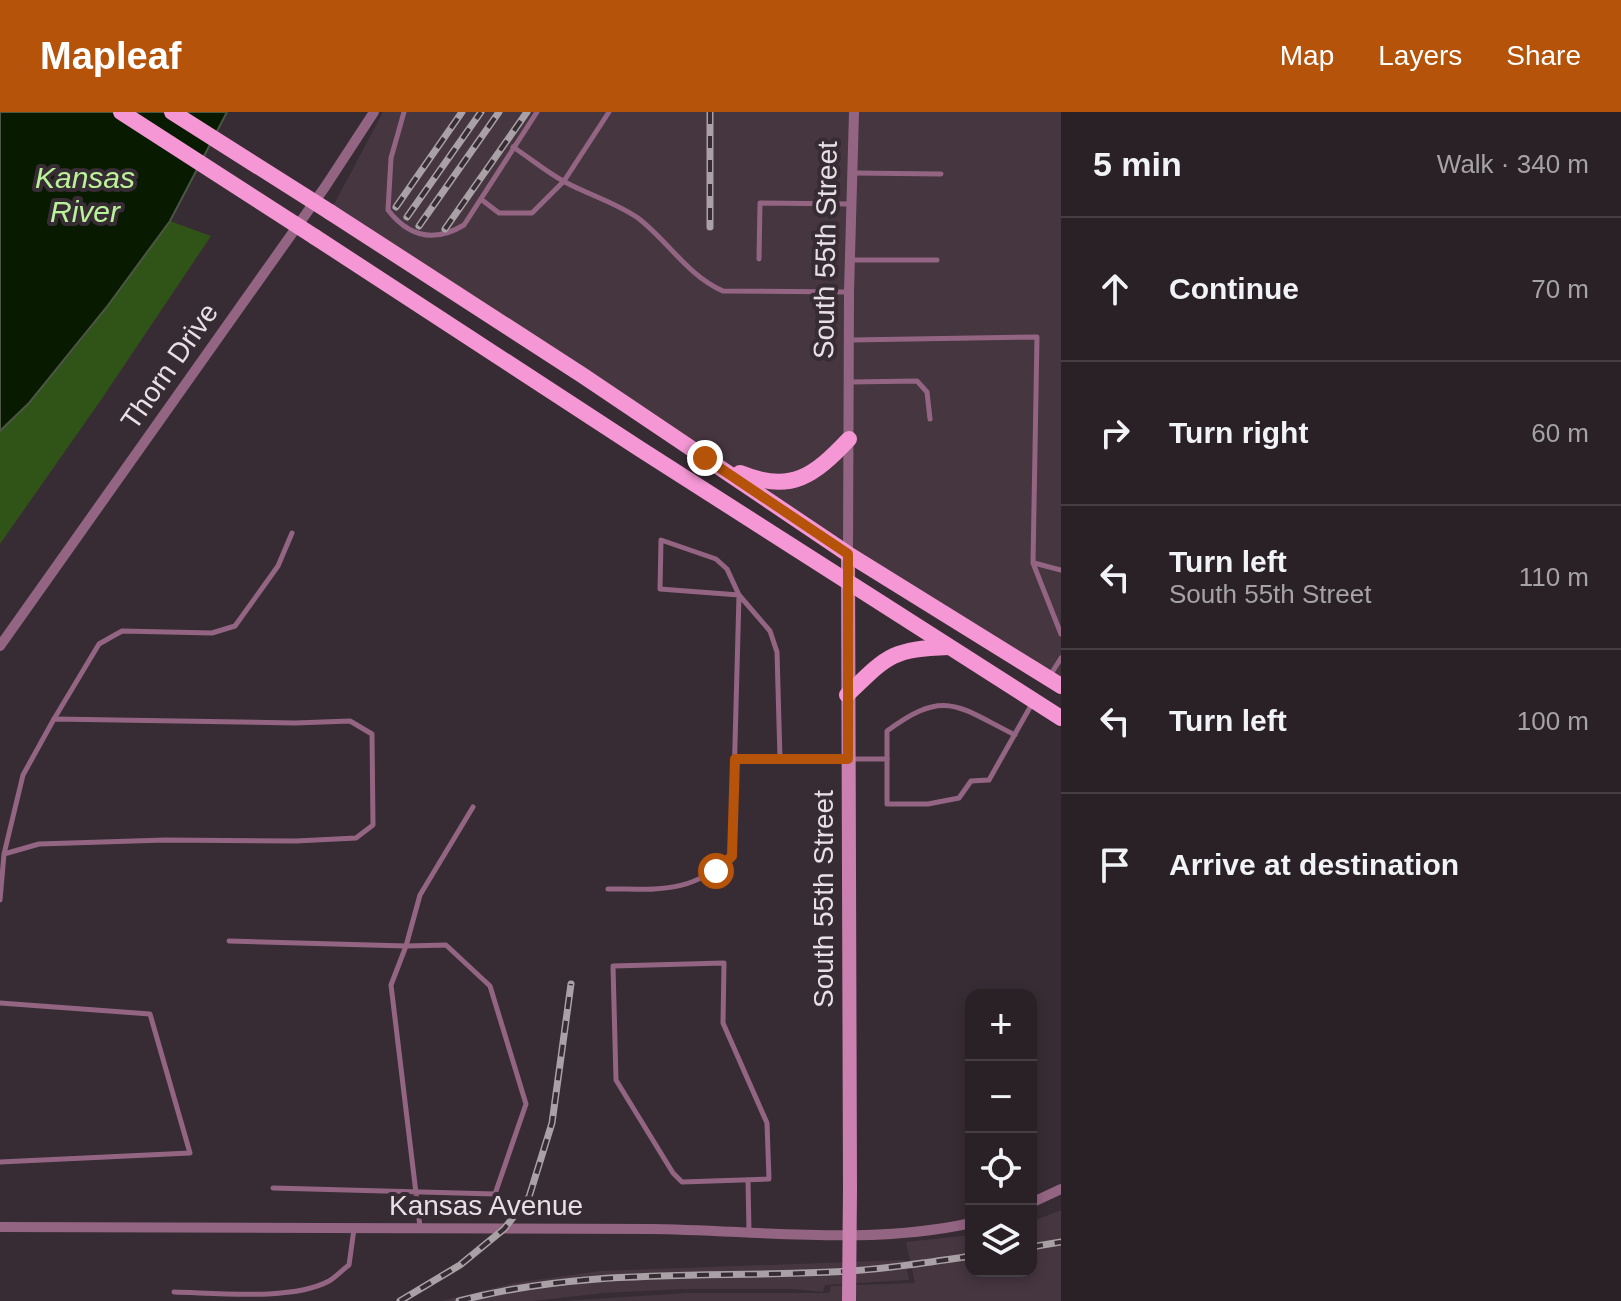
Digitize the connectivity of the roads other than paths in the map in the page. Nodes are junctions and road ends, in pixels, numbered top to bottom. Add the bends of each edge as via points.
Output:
1 (121, 112) edge
2 (172, 112) edge
3 (374, 112) edge
4 (404, 112) edge
5 (537, 112) edge
6 (609, 112) edge
7 (854, 112) edge
8 (513, 147) junction
9 (853, 173) junction
10 (941, 174) dead end
11 (564, 181) junction
12 (482, 200) junction
13 (851, 204) junction
14 (759, 259) dead end
15 (850, 260) junction
16 (937, 260) dead end
17 (849, 292) junction
18 (849, 340) junction
19 (849, 382) junction
20 (930, 419) dead end
21 (849, 439) junction
22 (705, 458) junction
23 (292, 533) dead end
24 (848, 554) junction
25 (1033, 563) junction
26 (1061, 570) edge
27 (848, 583) junction
28 (739, 595) junction
29 (1061, 634) edge
30 (0, 646) edge
31 (949, 647) junction
32 (1061, 658) edge
33 (1055, 682) edge
34 (847, 695) junction
35 (1034, 702) junction
36 (1061, 718) edge
37 (54, 719) junction
38 (1015, 735) junction
39 (735, 759) junction
40 (780, 759) junction
41 (848, 759) junction
42 (887, 759) junction
43 (473, 807) dead end
44 (4, 854) junction
45 (608, 889) dead end
46 (0, 900) edge
47 (229, 941) dead end
48 (406, 946) junction
49 (0, 1003) edge
50 (0, 1162) edge
51 (748, 1180) junction
52 (273, 1188) dead end
53 (1059, 1188) edge
54 (416, 1193) junction
55 (1037, 1200) edge
56 (965, 1224) edge
57 (0, 1227) edge
58 (354, 1228) junction
59 (420, 1228) junction
60 (749, 1231) junction
61 (174, 1292) dead end
62 (849, 1301) edge

1 - 27 main road, bridge
2 - 22 main road, bridge
3 - 30 street, Thorn Drive
4 - 12 lane via 388,185 388,210 399,224 413,232 448,235 464,225
5 - 8 lane
6 - 11 lane
7 - 9 street, South 55th Street
8 - 11 lane
8 - 12 lane
9 - 10 lane
9 - 13 street, South 55th Street
11 - 12 lane via 532,213 499,213
11 - 17 lane via 639,219 684,264 723,291
13 - 14 lane via 760,203
13 - 15 street, South 55th Street
15 - 16 lane
15 - 17 street, South 55th Street
17 - 18 street, South 55th Street
18 - 19 street, South 55th Street
18 - 25 lane via 1037,337
19 - 20 lane via 917,381 927,392
19 - 21 street, South 55th Street
21 - 22 main road via 806,477 783,483 757,480
21 - 24 street, South 55th Street
22 - 24 main road
23 - 37 lane via 278,566 235,626 212,633 122,631 99,644
24 - 27 main road, South 55th Street
24 - 33 main road
25 - 26 lane
25 - 29 lane
27 - 31 main road
27 - 34 main road, South 55th Street
28 - 28 lane via 660,589 661,540 716,559
28 - 39 lane
28 - 40 lane via 770,631 777,652
31 - 34 main road via 893,654
31 - 35 main road
32 - 33 lane
34 - 41 main road, South 55th Street
35 - 36 main road
35 - 38 lane
37 - 44 lane via 23,775
37 - 44 lane via 350,721 372,734 373,825 356,838 39,844
38 - 42 lane via 958,706 932,704 887,731
38 - 42 lane via 989,780 971,781 959,798 928,804 887,804
39 - 40 lane
39 - 45 lane via 732,856 691,884
40 - 41 lane
41 - 42 lane
41 - 62 main road, South 55th Street, bridge
43 - 48 lane via 420,895
44 - 46 lane
47 - 48 lane
48 - 54 lane via 391,985
48 - 54 lane via 446,945 490,986 526,1104 495,1194
49 - 50 lane via 150,1014 190,1153
51 - 51 lane via 769,1179 767,1123 723,1023 724,963 613,966 616,1080 673,1173 682,1182
51 - 60 lane
52 - 54 lane
53 - 55 street
54 - 59 lane
56 - 60 street, Kansas Avenue via 861,1234
57 - 58 street, Kansas Avenue
58 - 59 street, Kansas Avenue
58 - 61 lane via 349,1265 328,1282 274,1294
59 - 60 street, Kansas Avenue

